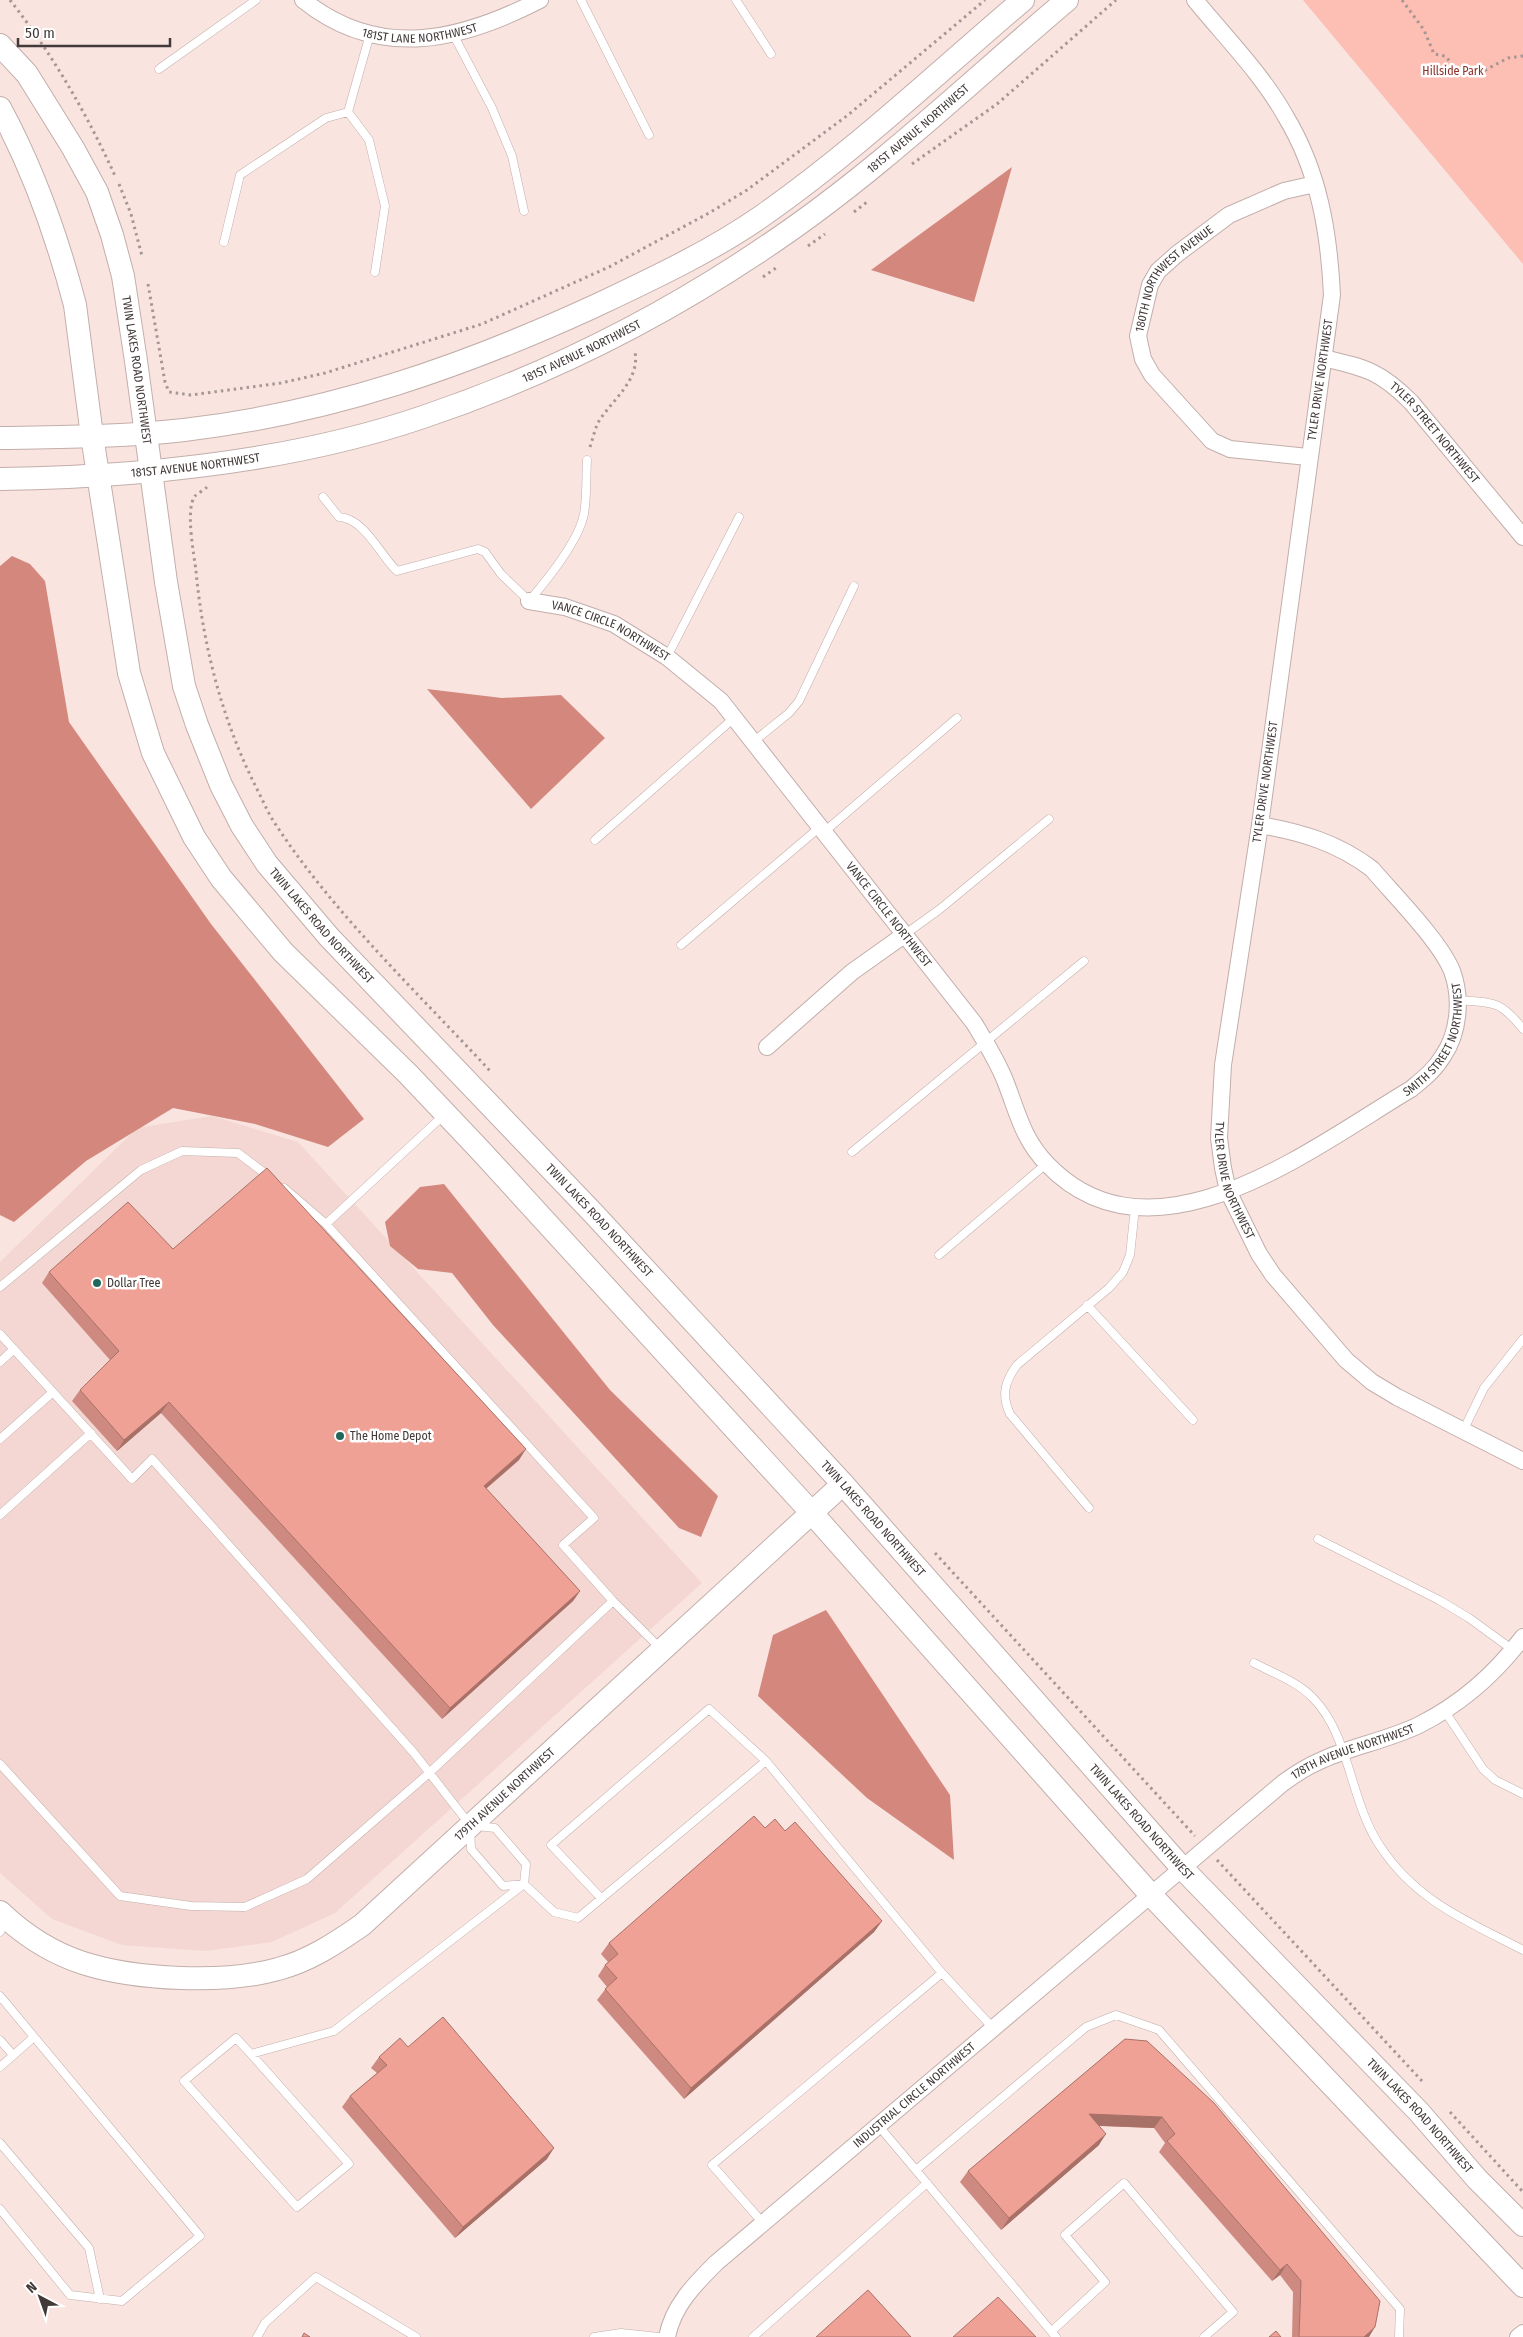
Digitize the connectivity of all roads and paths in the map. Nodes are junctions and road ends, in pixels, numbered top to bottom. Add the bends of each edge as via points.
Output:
1 (256, 0) edge
2 (303, 0) edge
3 (540, 0) edge
4 (581, 0) edge
5 (736, 0) edge
6 (985, 0) edge
7 (1023, 0) edge
8 (1067, 0) edge
9 (1195, 0) edge
10 (1402, 0) edge
11 (370, 34) junction
12 (453, 34) junction
13 (0, 44) edge
14 (771, 54) dead end
15 (1523, 56) edge
16 (160, 69) dead end
17 (0, 108) edge
18 (348, 112) junction
19 (649, 135) dead end
20 (1315, 184) junction
21 (524, 211) dead end
22 (224, 242) dead end
23 (375, 272) dead end
24 (634, 352) dead end
25 (1324, 358) junction
26 (169, 392) dead end
27 (146, 432) junction
28 (92, 436) junction
29 (0, 438) edge
30 (1308, 457) junction
31 (587, 460) joint
32 (152, 470) junction
33 (98, 474) junction
34 (0, 479) edge
35 (195, 496) dead end
36 (323, 497) dead end
37 (740, 517) dead end
38 (1523, 537) edge
39 (854, 586) dead end
40 (529, 601) junction
41 (667, 656) junction
42 (734, 718) junction
43 (957, 718) dead end
44 (753, 742) junction
45 (1048, 819) dead end
46 (1260, 825) junction
47 (822, 830) junction
48 (595, 840) dead end
49 (904, 935) junction
50 (680, 945) dead end
51 (1084, 961) dead end
52 (1457, 1000) junction
53 (1523, 1029) edge
54 (985, 1041) junction
55 (767, 1047) dead end
56 (493, 1074) dead end
57 (444, 1115) junction
58 (852, 1152) dead end
59 (1046, 1164) junction
60 (1228, 1191) junction
61 (1135, 1208) junction
62 (326, 1224) junction
63 (939, 1255) dead end
64 (0, 1287) edge
65 (1087, 1305) junction
66 (0, 1334) edge
67 (1523, 1339) edge
68 (14, 1349) junction
69 (0, 1362) edge
70 (53, 1392) junction
71 (1193, 1420) dead end
72 (1463, 1431) junction
73 (91, 1433) junction
74 (0, 1439) edge
75 (1523, 1461) edge
76 (843, 1484) junction
77 (1090, 1508) dead end
78 (811, 1512) junction
79 (0, 1515) edge
80 (1318, 1539) dead end
81 (931, 1549) dead end
82 (613, 1601) junction
83 (1518, 1643) edge
84 (663, 1652) junction
85 (1254, 1662) dead end
86 (1444, 1710) junction
87 (1342, 1753) junction
88 (766, 1761) junction
89 (0, 1764) edge
90 (428, 1774) junction
91 (1523, 1794) edge
92 (470, 1826) junction
93 (1195, 1836) dead end
94 (1217, 1859) dead end
95 (1182, 1868) junction
96 (524, 1884) junction
97 (1150, 1894) junction
98 (601, 1898) junction
99 (2, 1920) edge
100 (1523, 1950) edge
101 (942, 1973) junction
102 (0, 1996) edge
103 (993, 2028) junction
104 (34, 2037) junction
105 (0, 2040) edge
106 (251, 2054) junction
107 (13, 2056) junction
108 (0, 2067) edge
109 (1423, 2083) dead end
110 (1449, 2111) dead end
111 (878, 2125) junction
112 (0, 2143) edge
113 (916, 2170) junction
114 (927, 2183) junction
115 (1523, 2192) edge
116 (0, 2209) edge
117 (764, 2223) junction
118 (1523, 2225) edge
119 (1523, 2286) edge
120 (100, 2299) junction
121 (1523, 2333) edge
122 (1054, 2334) edge
123 (257, 2337) edge
124 (416, 2337) edge
125 (594, 2337) edge
126 (659, 2337) edge
127 (667, 2337) edge
128 (754, 2337) edge
129 (1204, 2337) edge
130 (1399, 2337) edge
131 (1518, 2337) edge

1 - 16 lane
2 - 11 street, 181ST LANE NORTHWEST via 333,21
3 - 12 street, 181ST LANE NORTHWEST via 490,24
4 - 19 lane
5 - 14 lane
6 - 26 path via 848,115 747,190 609,267 482,324 325,373 281,383 191,395
7 - 27 street, 181ST AVENUE NORTHWEST via 856,145 760,217 669,271 527,337 410,381 292,411 185,430
8 - 32 street, 181ST AVENUE NORTHWEST via 874,166 775,241 608,341 534,375 412,420 361,435 245,459
9 - 20 street, TYLER DRIVE NORTHWEST via 1265,85 1286,117
10 - 15 path via 1424,30 1434,54 1446,56 1460,73 1474,76 1508,58
11 - 12 street, 181ST LANE NORTHWEST via 410,40
11 - 18 lane
12 - 21 lane via 492,108 512,156
13 - 27 street, TWIN LAKES ROAD NORTHWEST via 27,74 97,192 123,276
17 - 28 street via 37,183 65,264 75,305
18 - 22 lane via 326,118 240,175
18 - 23 lane via 369,140 383,197
20 - 25 street, TYLER DRIVE NORTHWEST via 1325,220 1332,296
20 - 30 street, 180TH NORTHWEST AVENUE via 1284,191 1229,215 1177,254 1158,271 1150,285 1138,336 1142,359 1152,375 1212,441 1230,449
24 - 31 path via 635,369 598,422
25 - 30 street, TYLER DRIVE NORTHWEST
25 - 38 street, TYLER STREET NORTHWEST via 1367,368 1392,383
27 - 28 street, 181ST AVENUE NORTHWEST
27 - 32 street, TWIN LAKES ROAD NORTHWEST
28 - 29 street, 181ST AVENUE NORTHWEST
28 - 33 street
30 - 46 street, TYLER DRIVE NORTHWEST
31 - 40 lane via 581,524 554,571
32 - 33 street, 181ST AVENUE NORTHWEST
32 - 76 street, TWIN LAKES ROAD NORTHWEST via 166,582 184,686 221,785 267,864 329,937 594,1214
33 - 34 street, 181ST AVENUE NORTHWEST
33 - 57 street via 122,636 138,708 153,753 194,837 221,878 283,952 408,1074
35 - 56 path via 190,510 198,592 215,680 238,746 274,824 342,911
36 - 40 lane via 339,517 350,517 362,529 397,572 478,548
37 - 41 lane
39 - 44 lane via 799,701
40 - 41 street, VANCE CIRCLE NORTHWEST via 596,616
41 - 42 street, VANCE CIRCLE NORTHWEST via 721,701
42 - 44 street, VANCE CIRCLE NORTHWEST
42 - 48 lane
43 - 47 lane
44 - 47 street, VANCE CIRCLE NORTHWEST
45 - 49 lane
46 - 52 street, SMITH STREET NORTHWEST via 1316,838 1372,869 1440,950 1452,971
46 - 60 street, TYLER DRIVE NORTHWEST via 1219,1106 1219,1138
47 - 49 street, VANCE CIRCLE NORTHWEST
47 - 50 lane
49 - 54 street, VANCE CIRCLE NORTHWEST
49 - 55 street via 852,972
51 - 54 lane
52 - 53 lane via 1498,1004
52 - 60 street, SMITH STREET NORTHWEST via 1453,1034 1444,1056 1411,1089 1266,1176
54 - 58 lane
54 - 59 street, VANCE CIRCLE NORTHWEST via 1007,1085 1021,1127
57 - 62 lane
57 - 78 street via 480,1150
59 - 61 street, VANCE CIRCLE NORTHWEST via 1095,1198 1120,1207
59 - 63 lane
60 - 61 street, VANCE CIRCLE NORTHWEST via 1161,1208
60 - 72 street, TYLER DRIVE NORTHWEST via 1273,1275 1346,1360 1372,1382
61 - 65 lane via 1128,1262 1113,1284
62 - 64 lane via 238,1153 182,1151 141,1170
62 - 82 lane via 594,1518 563,1545
65 - 71 lane
65 - 77 lane via 1017,1365 1007,1381 1004,1399 1010,1414
66 - 68 lane
67 - 72 lane via 1484,1388
68 - 69 lane
68 - 70 lane
70 - 73 lane
70 - 74 lane
72 - 75 street, TYLER DRIVE NORTHWEST
73 - 79 lane
73 - 90 lane via 132,1479 152,1459
76 - 78 street, 179TH AVENUE NORTHWEST
76 - 95 street, TWIN LAKES ROAD NORTHWEST
78 - 84 street, 179TH AVENUE NORTHWEST
78 - 97 street
80 - 83 lane
81 - 93 path
82 - 84 lane
82 - 90 lane
83 - 86 street, 178TH AVENUE NORTHWEST via 1469,1694
84 - 92 street, 179TH AVENUE NORTHWEST
85 - 87 lane via 1312,1696 1325,1712
86 - 87 street, 178TH AVENUE NORTHWEST via 1420,1724
86 - 91 lane via 1483,1769 1495,1780
87 - 95 street, 178TH AVENUE NORTHWEST via 1323,1759 1283,1783
87 - 100 lane via 1368,1825 1380,1847 1403,1874 1438,1906
88 - 98 lane
88 - 98 lane via 709,1709 551,1845
88 - 101 lane
89 - 90 lane via 120,1896 191,1906 245,1906 307,1879
90 - 92 lane
92 - 96 lane via 495,1828 526,1864
92 - 96 lane via 471,1849 503,1886
92 - 99 street, 179TH AVENUE NORTHWEST via 362,1925 334,1945 306,1959 251,1976 199,1978 83,1963 54,1951
94 - 109 path
95 - 97 street, INDUSTRIAL CIRCLE NORTHWEST
95 - 118 street, TWIN LAKES ROAD NORTHWEST via 1419,2112 1477,2179
96 - 98 lane via 554,1912 578,1918
96 - 106 lane via 334,2031
97 - 103 street, INDUSTRIAL CIRCLE NORTHWEST
97 - 119 street
101 - 103 lane
101 - 117 lane via 712,2165
102 - 104 lane
103 - 111 street, INDUSTRIAL CIRCLE NORTHWEST
104 - 107 lane
104 - 120 lane via 200,2236 122,2302
105 - 107 lane
106 - 106 lane via 236,2038 184,2081 297,2208 349,2164
107 - 108 lane
110 - 115 path
111 - 113 lane
111 - 117 street, INDUSTRIAL CIRCLE NORTHWEST
112 - 120 lane via 90,2248
113 - 114 lane
113 - 130 lane via 1086,2027 1116,2015 1160,2030 1400,2309
114 - 122 lane
114 - 128 lane
116 - 120 lane via 70,2295
117 - 127 street, INDUSTRIAL CIRCLE NORTHWEST via 694,2284 678,2306
121 - 131 street
122 - 129 lane via 1106,2282 1065,2235 1124,2183 1233,2312
123 - 124 lane via 265,2323 316,2277
125 - 126 lane via 621,2333

